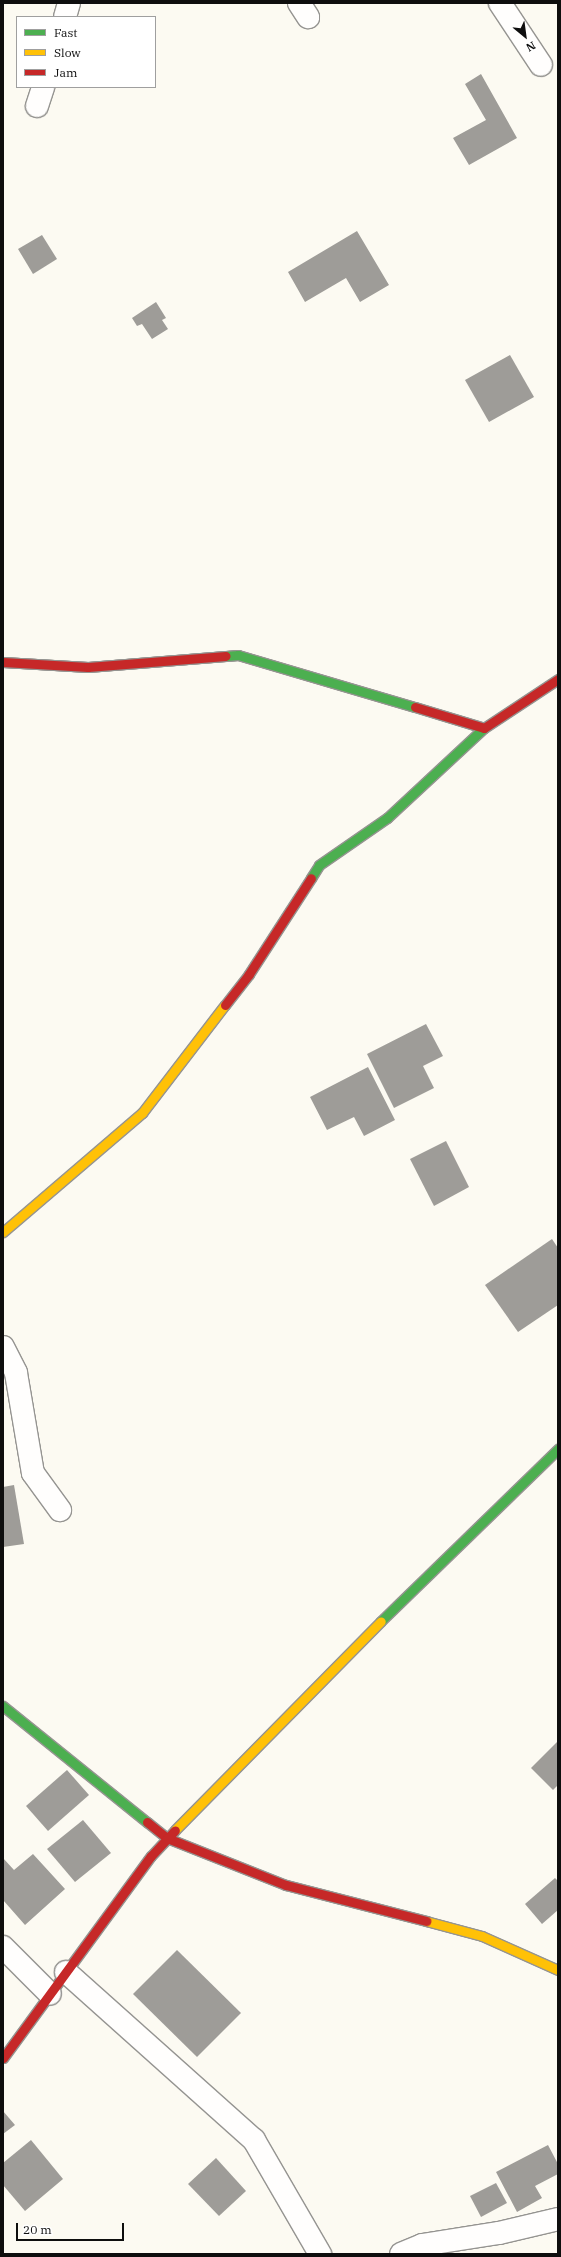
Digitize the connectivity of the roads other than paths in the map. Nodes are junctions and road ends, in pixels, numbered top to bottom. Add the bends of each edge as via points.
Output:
1 (69, 3) edge
2 (500, 3) edge
3 (65, 16) edge
4 (541, 65) dead end
5 (3, 662) edge
6 (558, 679) edge
7 (484, 728) junction
8 (3, 1232) edge
9 (3, 1347) edge
10 (558, 1449) edge
11 (60, 1510) dead end
12 (3, 1706) edge
13 (167, 1838) junction
14 (3, 1946) edge
15 (558, 1970) edge
16 (66, 1972) junction
17 (50, 1994) junction
18 (3, 2058) edge
19 (558, 2219) edge
20 (320, 2254) edge
21 (401, 2254) edge

1 - 3 street
2 - 4 street
5 - 7 street via 88,667 238,654
6 - 7 street
7 - 8 street via 387,818 319,865 249,974 142,1113
9 - 11 street via 16,1373 33,1473
10 - 13 street via 394,1608
12 - 13 street
13 - 15 street via 286,1885 482,1936
13 - 16 street
14 - 17 street
16 - 17 street
16 - 20 street via 254,2140
17 - 18 street
19 - 21 street via 500,2233 422,2245

